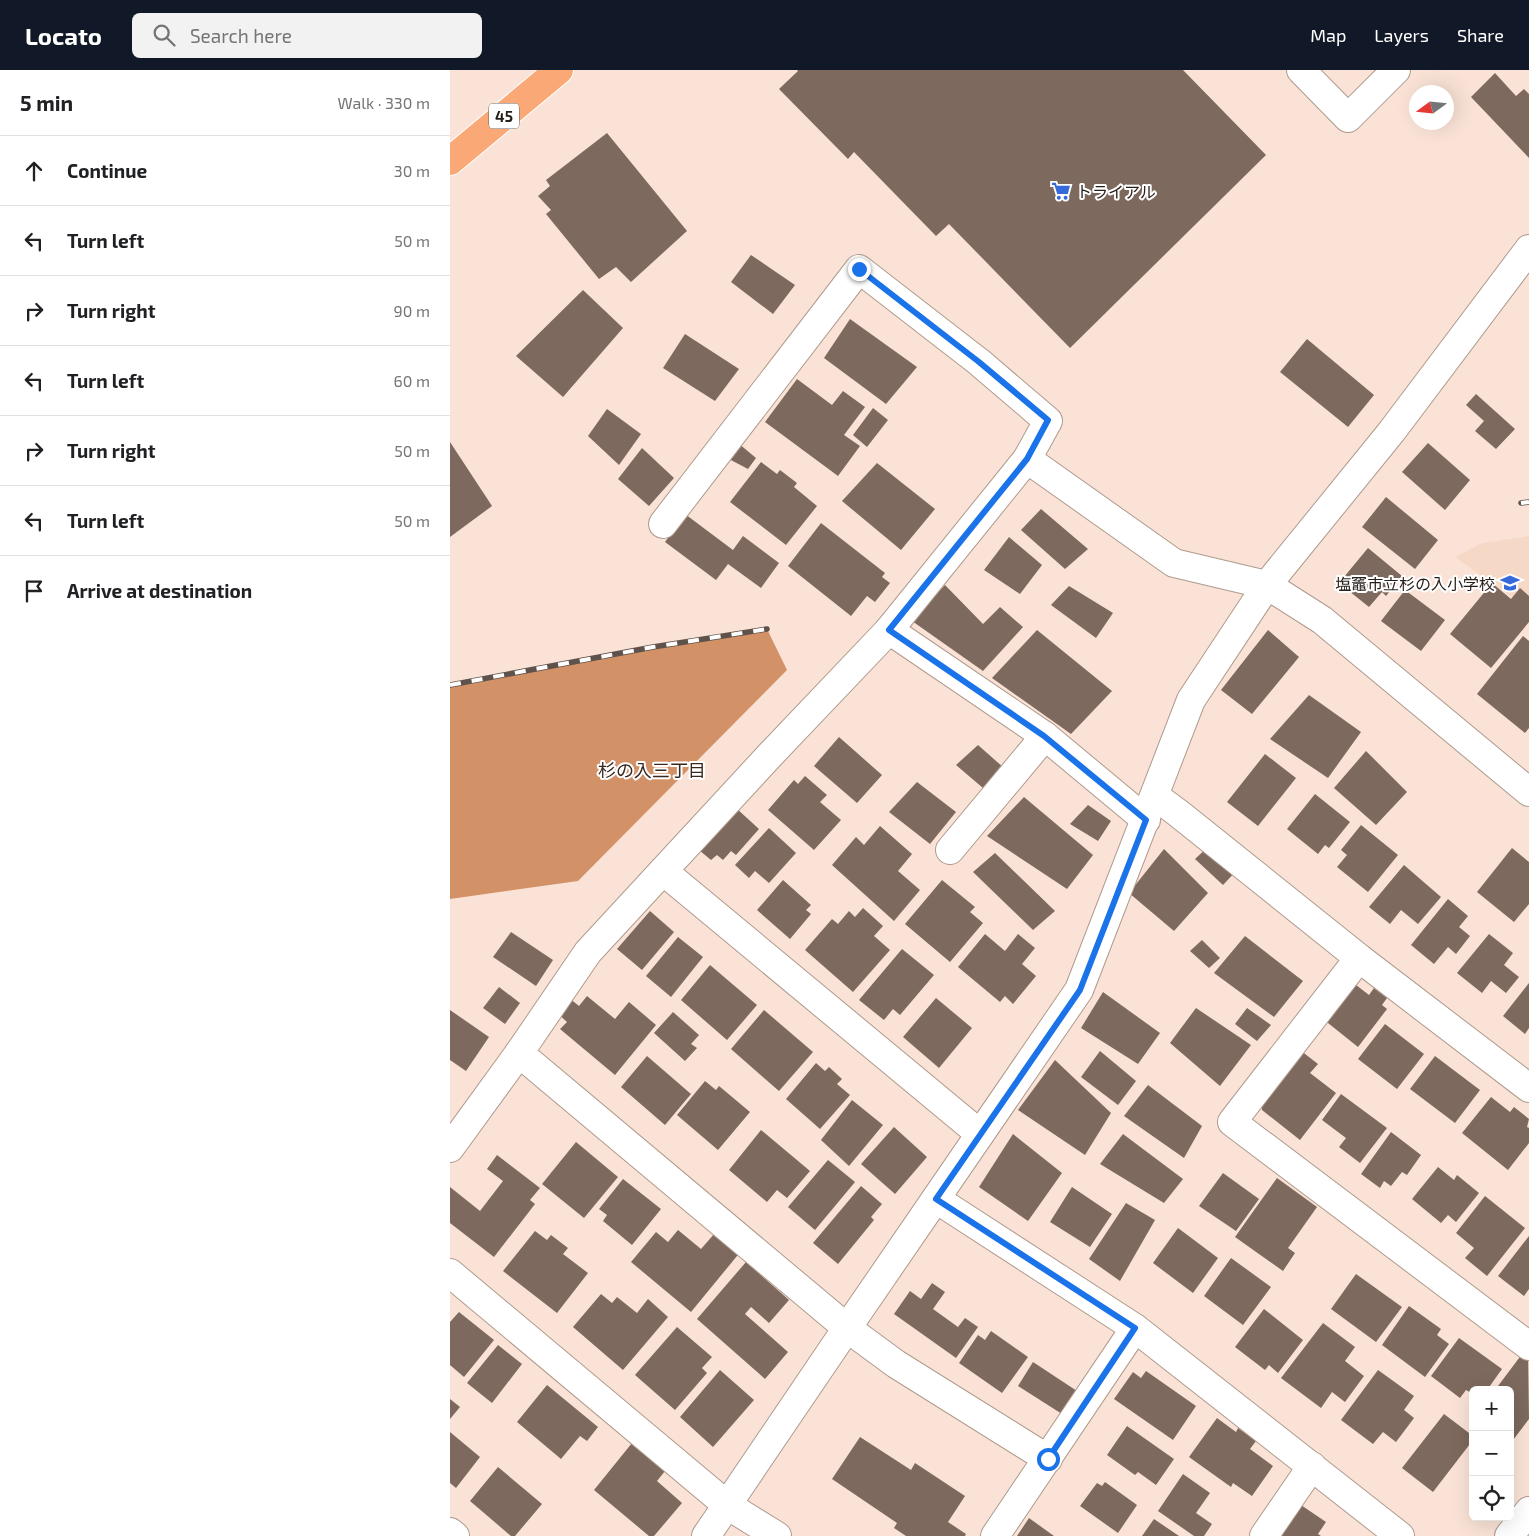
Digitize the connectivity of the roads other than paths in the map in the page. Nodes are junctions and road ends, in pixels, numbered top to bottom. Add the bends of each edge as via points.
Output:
1 (559, 70) edge
2 (1301, 70) edge
3 (1396, 70) edge
4 (450, 161) edge
5 (1529, 249) edge
6 (1027, 459) junction
7 (663, 524) dead end
8 (1268, 585) junction
9 (889, 630) junction
10 (1044, 736) junction
11 (1529, 792) edge
12 (1150, 808) junction
13 (950, 850) dead end
14 (663, 871) junction
15 (1359, 958) junction
16 (519, 1053) junction
17 (1529, 1088) edge
18 (980, 1134) junction
19 (450, 1148) edge
20 (936, 1199) junction
21 (450, 1273) edge
22 (847, 1328) junction
23 (1135, 1328) junction
24 (1529, 1346) edge
25 (1048, 1459) junction
26 (1312, 1466) junction
27 (727, 1505) junction
28 (1529, 1511) edge
29 (450, 1532) edge
30 (455, 1536) edge
31 (706, 1536) edge
32 (777, 1536) edge
33 (995, 1536) edge
34 (1264, 1536) edge
35 (1400, 1536) edge
36 (1509, 1536) edge

1 - 4 highway, 45
2 - 3 street via 1348,118
5 - 8 street via 1392,431
6 - 7 street via 1048,420 859,269
6 - 8 street via 1174,563
6 - 9 street
8 - 11 street via 1322,620
8 - 12 street via 1190,700
9 - 10 street
9 - 14 street
10 - 12 street
10 - 13 street
12 - 15 street via 1178,813
12 - 18 street via 1080,990
14 - 16 street via 588,952
14 - 18 street
15 - 17 street
15 - 24 street via 1232,1122
16 - 19 street
16 - 22 street
18 - 20 street
20 - 22 street
20 - 23 street
21 - 27 street
22 - 25 street via 896,1364
22 - 27 street
23 - 25 street
23 - 26 street
25 - 33 street
26 - 34 street
26 - 35 street
27 - 31 street
27 - 32 street
28 - 36 street
29 - 30 street

